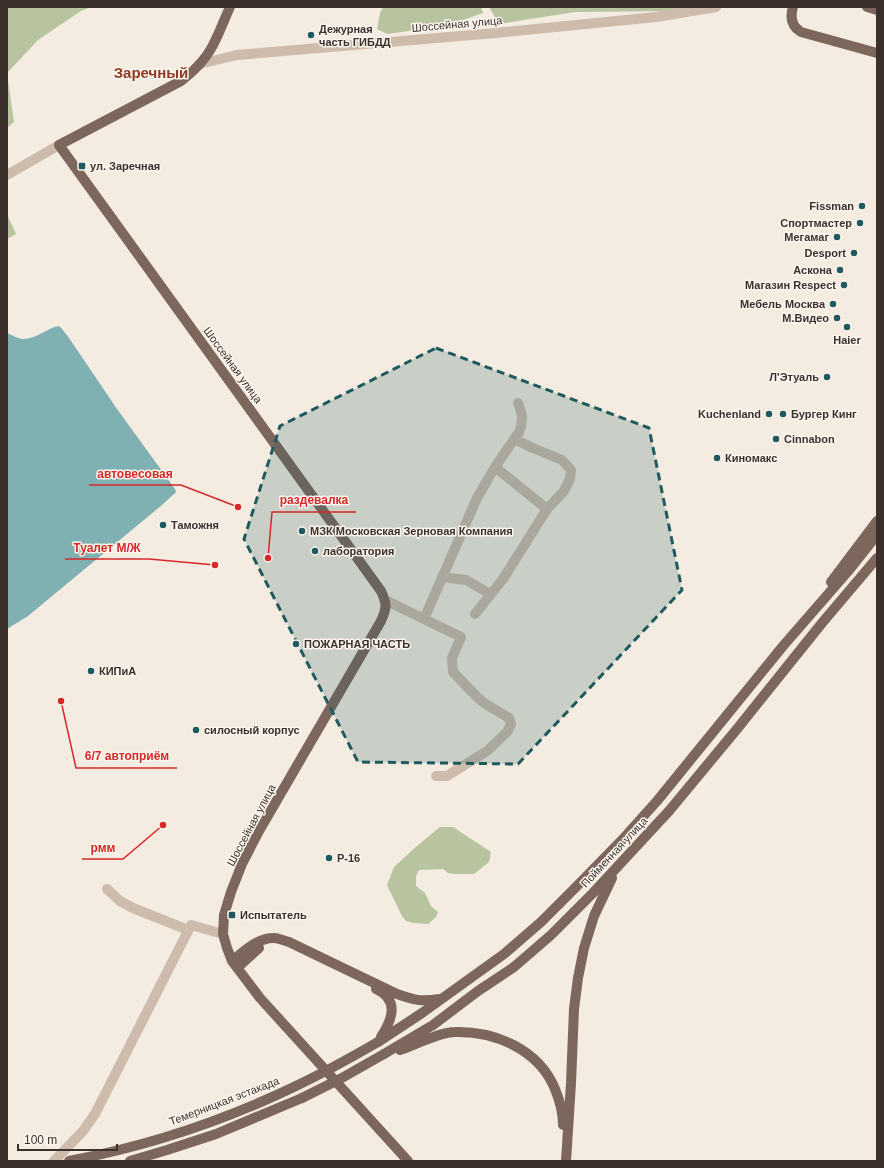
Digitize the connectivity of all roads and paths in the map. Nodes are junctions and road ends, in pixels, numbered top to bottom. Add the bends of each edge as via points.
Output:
1 (716, 7) edge
2 (794, 7) edge
3 (866, 7) edge
4 (229, 8) edge
5 (877, 10) edge
6 (877, 53) edge
7 (199, 64) junction
8 (59, 145) junction
9 (7, 175) edge
10 (518, 403) dead end
11 (514, 439) junction
12 (495, 467) junction
13 (547, 509) junction
14 (877, 521) edge
15 (877, 535) edge
16 (877, 558) edge
17 (442, 577) junction
18 (490, 594) junction
19 (385, 600) junction
20 (475, 614) dead end
21 (424, 619) junction
22 (806, 620) junction
23 (436, 776) dead end
24 (639, 842) junction
25 (107, 889) dead end
26 (189, 928) junction
27 (223, 934) junction
28 (235, 964) junction
29 (442, 999) junction
30 (378, 1042) junction
31 (386, 1053) junction
32 (54, 1161) edge
33 (69, 1161) edge
34 (130, 1161) edge
35 (408, 1161) edge
36 (560, 1161) edge
37 (566, 1161) edge

1 - 7 street, Шоссейная улица via 648,18 237,55
2 - 6 main road via 791,14 792,23 801,32
3 - 5 main road
4 - 7 main road via 212,47
7 - 8 main road via 181,81
8 - 9 street
8 - 19 main road, Шоссейная улица via 375,582
10 - 11 street via 522,417 521,427
11 - 12 street
11 - 13 street via 562,460 571,470 564,491
12 - 13 street
12 - 17 street via 477,498
13 - 18 street via 503,579
14 - 22 main road via 821,594
15 - 22 main road
16 - 24 main road, Пойменная улица via 669,811
17 - 18 street via 466,580
17 - 21 street
18 - 20 street
19 - 21 street
19 - 27 main road, Шоссейная улица via 386,609 381,621 242,864 224,915
21 - 23 street via 461,637 452,658 453,672 477,697 509,718 512,724 486,751 447,776
22 - 29 main road, Пойменная улица via 622,840 541,922 504,954
24 - 31 main road, Пойменная улица via 593,893 514,967 432,1025
24 - 37 main road via 611,879 594,916 584,948 574,1009
25 - 26 street via 120,901
26 - 27 street
26 - 32 street via 96,1114
27 - 28 main road, Шоссейная улица
28 - 29 main road via 249,947 261,940 275,938 289,942 397,994 424,1001
28 - 30 main road via 264,945 276,944 383,992 392,1005 392,1016
28 - 35 main road, Шоссейная улица via 270,1009
29 - 30 main road, Пойменная улица
30 - 33 main road, Темерницкая эстакада, bridge via 297,1086 211,1122 102,1155
31 - 34 main road, bridge via 302,1098 251,1120 216,1134
31 - 36 main road via 392,1054 439,1035 454,1032 484,1034 518,1047 545,1070 559,1098 563,1117

